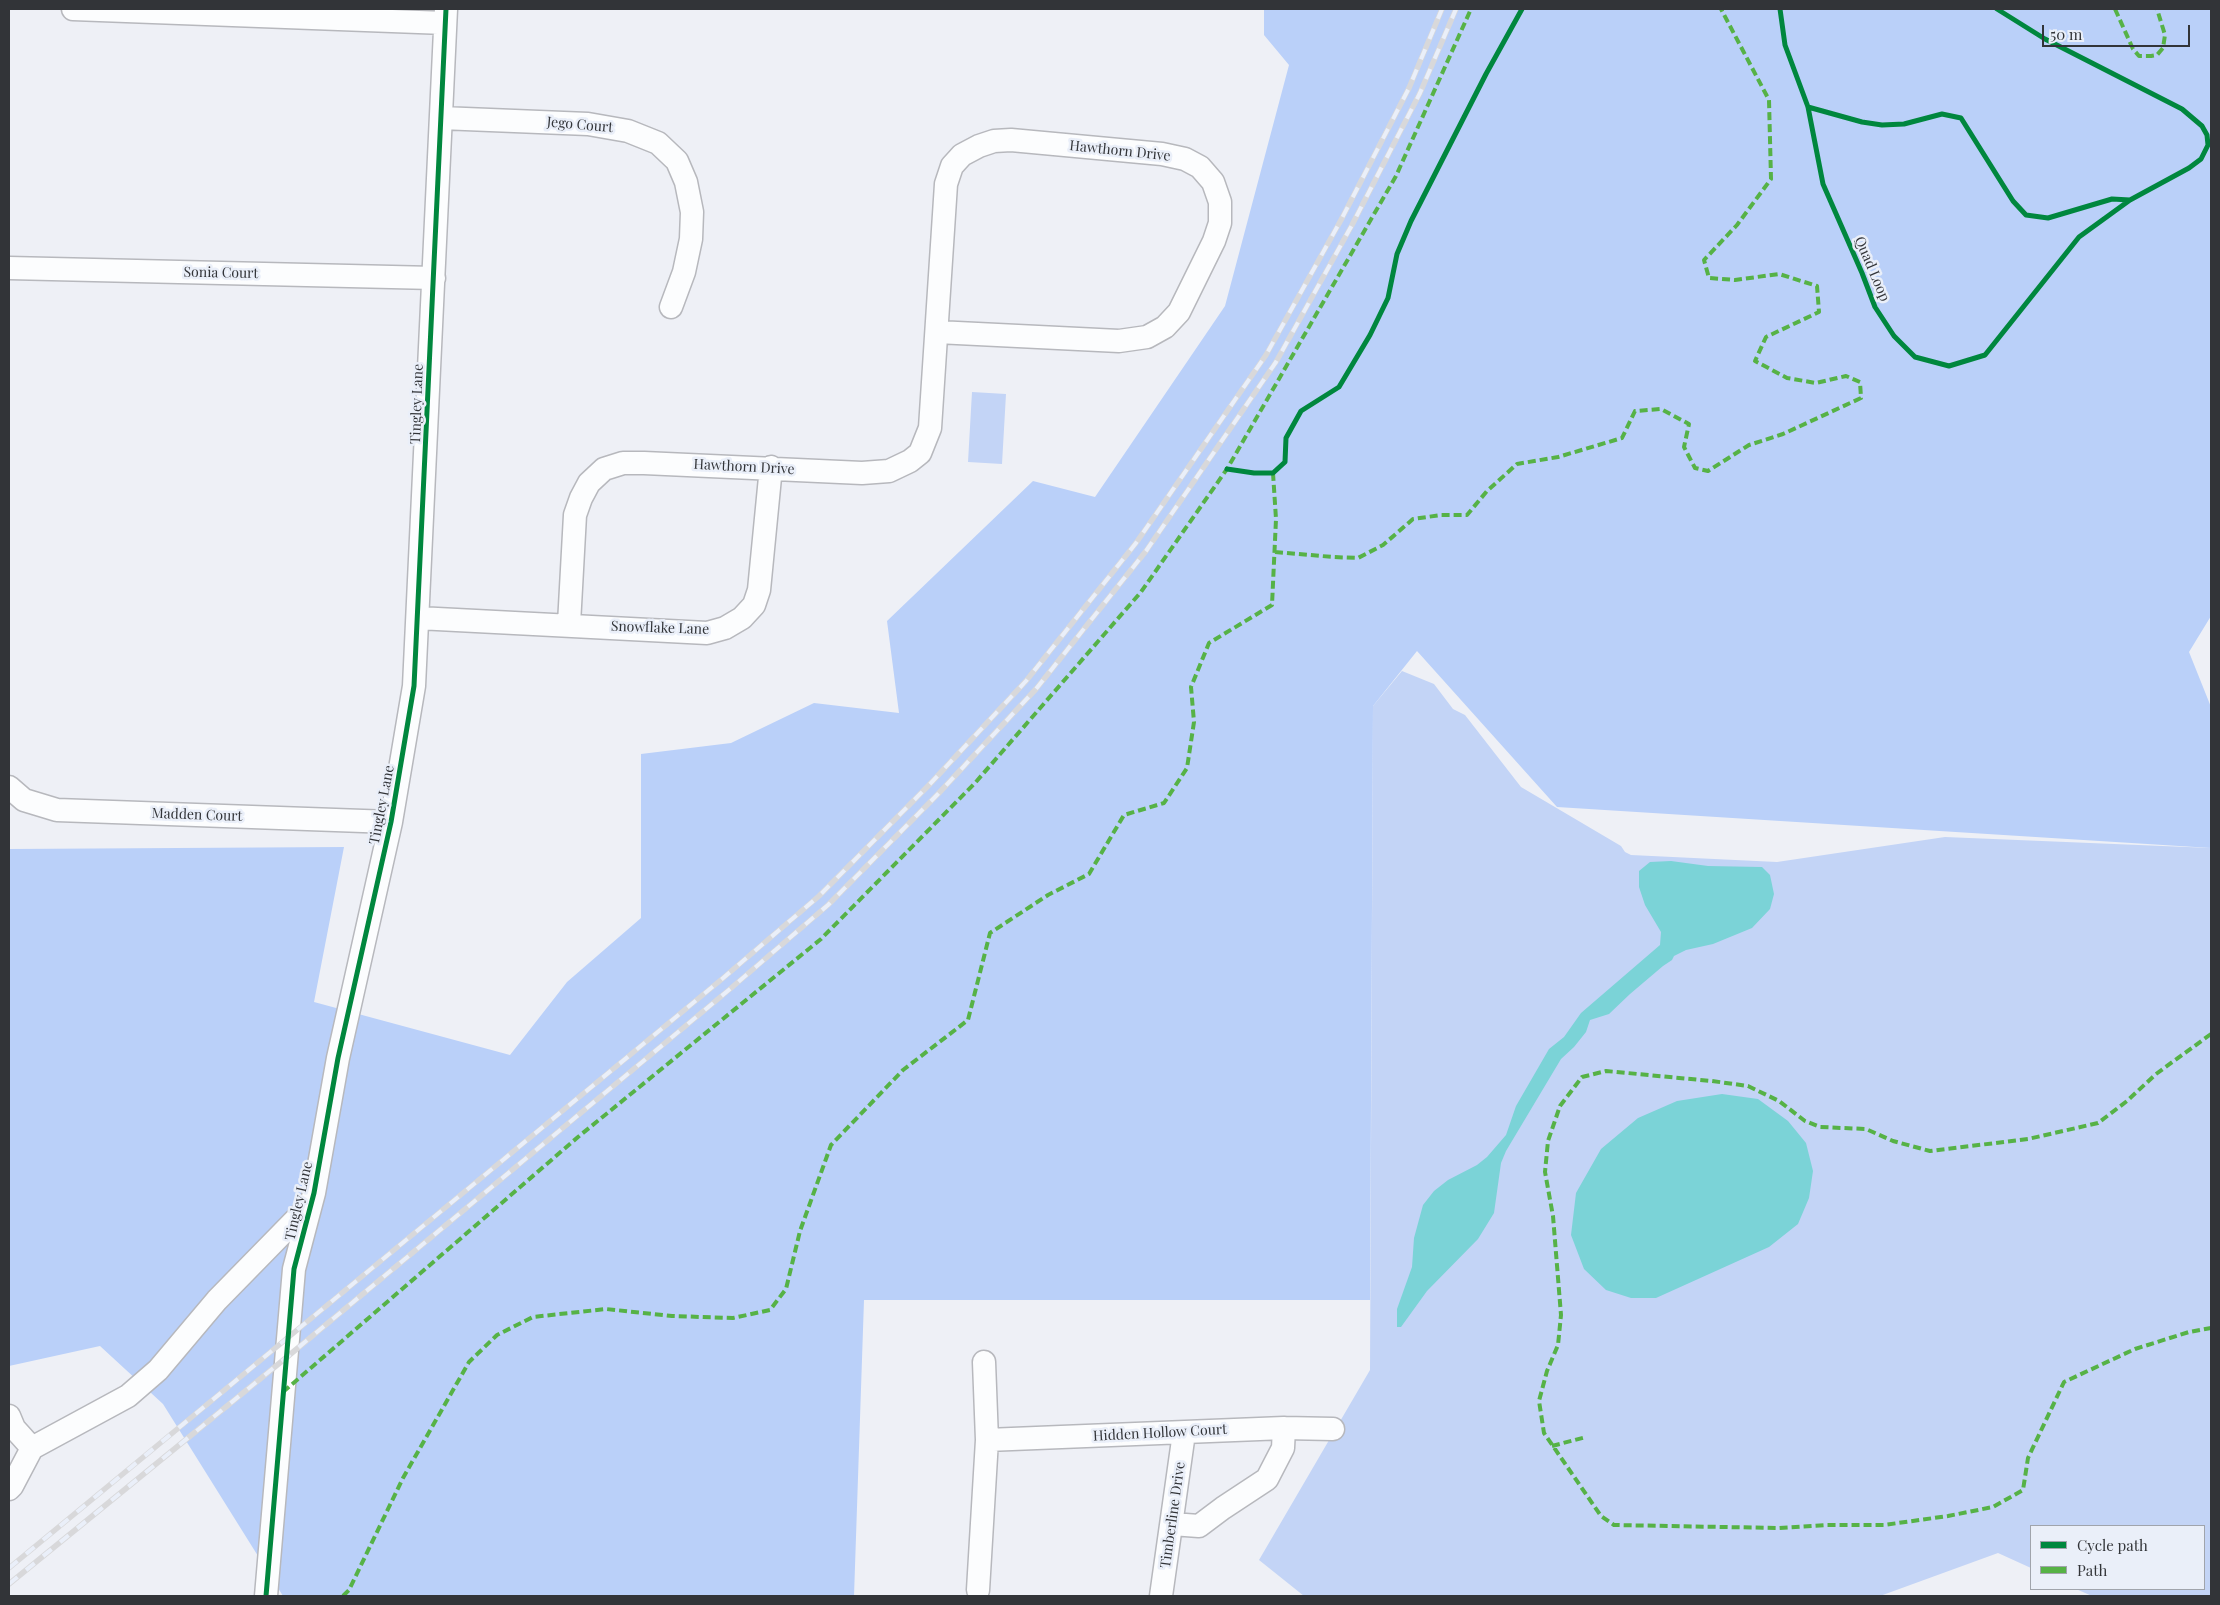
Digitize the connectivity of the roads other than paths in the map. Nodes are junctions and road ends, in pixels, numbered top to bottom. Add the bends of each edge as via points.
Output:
1 (73, 9) edge
2 (445, 16) edge
3 (441, 118) junction
4 (9, 268) edge
5 (434, 278) junction
6 (671, 308) dead end
7 (938, 332) junction
8 (771, 468) junction
9 (418, 618) junction
10 (569, 624) junction
11 (9, 787) edge
12 (391, 822) junction
13 (312, 1203) junction
14 (984, 1362) dead end
15 (10, 1425) edge
16 (1284, 1428) junction
17 (1333, 1429) dead end
18 (1184, 1433) junction
19 (987, 1440) junction
20 (32, 1448) junction
21 (9, 1490) edge
22 (1172, 1524) junction
23 (978, 1590) dead end
24 (266, 1596) edge
25 (1161, 1596) edge

1 - 2 street
2 - 3 street, Tingley Lane
3 - 5 street, Tingley Lane
3 - 6 street, Jego Court via 588,124 628,131 658,143 677,161 686,182 692,212 690,248
4 - 5 street, Sonia Court
5 - 9 street, Tingley Lane
7 - 7 street, Hawthorn Drive via 1120,342 1147,337 1165,327 1179,312 1214,241 1220,223 1220,202 1213,182 1200,167 1185,159 1162,154 1011,140 978,146 962,155 952,166 946,184
7 - 8 street, Hawthorn Drive via 930,428 920,453 889,471 862,473
8 - 10 street, Snowflake Lane via 759,590 754,605 742,618 725,628 707,632
8 - 10 street, Hawthorn Drive via 623,463 604,469 589,483 575,515
9 - 10 street, Snowflake Lane
9 - 12 street, Tingley Lane via 414,686
11 - 12 street, Madden Court via 24,800 57,810
12 - 13 street, Tingley Lane via 338,1058
13 - 20 street via 217,1300 158,1370 128,1396
13 - 24 street, Tingley Lane via 294,1269
14 - 19 street
15 - 20 street
16 - 17 street, Hidden Hollow Court
16 - 18 street, Hidden Hollow Court
16 - 22 street via 1283,1448 1267,1479 1199,1526
18 - 19 street, Hidden Hollow Court
18 - 22 street, Timberline Drive
19 - 23 street
20 - 21 street
22 - 25 street, Timberline Drive

